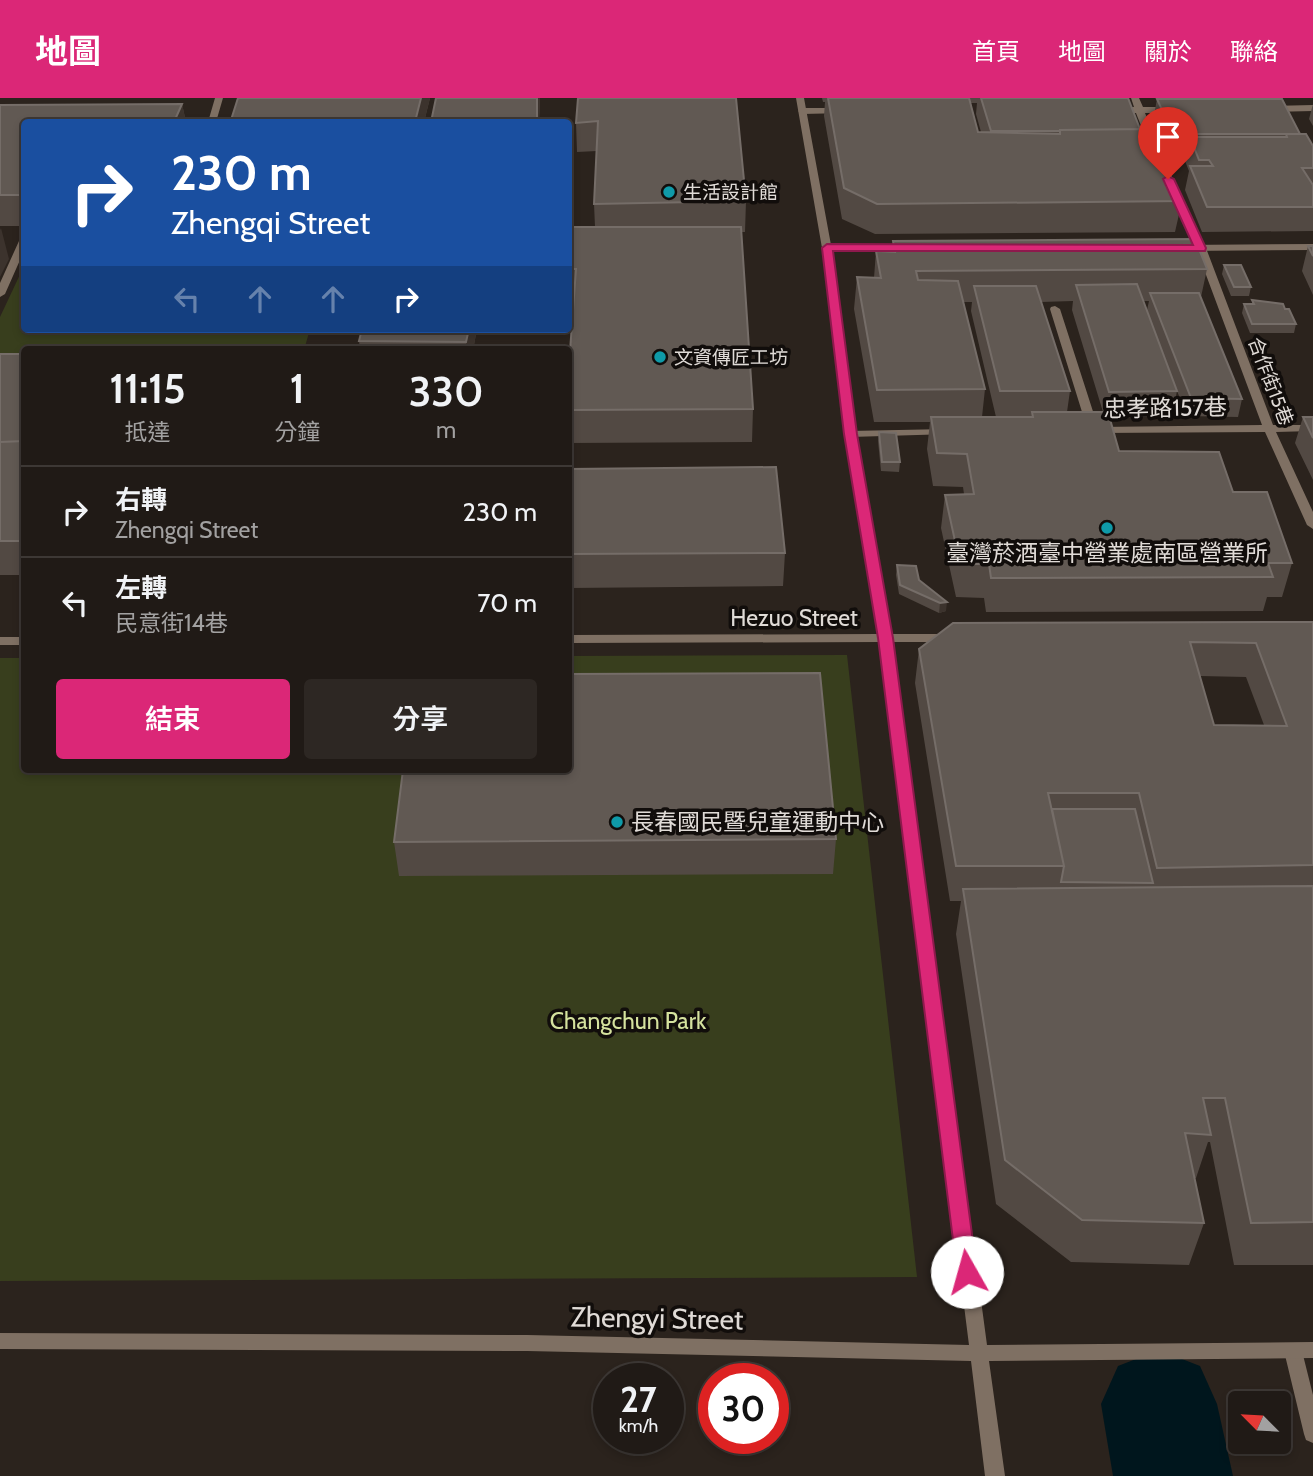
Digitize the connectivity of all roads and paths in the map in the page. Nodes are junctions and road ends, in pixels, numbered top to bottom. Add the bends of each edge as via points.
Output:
1 (219, 98) edge
2 (1135, 98) edge
3 (801, 104) edge
4 (1313, 108) edge
5 (1260, 109) edge
6 (1100, 110) edge
7 (1141, 110) junction
8 (1181, 110) edge
9 (856, 111) edge
10 (213, 119) edge
11 (1158, 156) edge
12 (1168, 179) edge
13 (1313, 247) edge
14 (827, 248) junction
15 (924, 248) edge
16 (1173, 248) edge
17 (1201, 248) junction
18 (21, 249) edge
19 (0, 295) edge
20 (1055, 309) edge
21 (1269, 428) junction
22 (1313, 428) edge
23 (1080, 430) edge
24 (1093, 430) junction
25 (958, 432) edge
26 (850, 434) junction
27 (1313, 524) edge
28 (886, 638) junction
29 (968, 638) edge
30 (572, 639) edge
31 (0, 641) edge
32 (21, 641) edge
33 (0, 1340) edge
34 (1313, 1350) edge
35 (1293, 1351) junction
36 (978, 1353) junction
37 (1313, 1434) edge
38 (995, 1476) edge

1 - 10 street
2 - 7 street
3 - 9 street
3 - 14 street
4 - 5 street
6 - 7 street
7 - 8 street
7 - 11 street
12 - 17 street, 合作街15巷
13 - 17 street
14 - 15 street
14 - 26 street
16 - 17 street
17 - 21 street, 合作街15巷
18 - 19 street
20 - 24 street
21 - 22 street, 忠孝路157巷
21 - 24 street, 忠孝路157巷
21 - 27 street, 合作街15巷
23 - 24 street, 忠孝路157巷
25 - 26 street
26 - 28 street
28 - 29 street, Hezuo Street
28 - 30 street, Hezuo Street
28 - 36 street
31 - 32 street
33 - 36 street, Zhengyi Street via 527,1343
34 - 35 street, Zhengyi Street
35 - 36 street, Zhengyi Street
35 - 37 street
36 - 38 street

